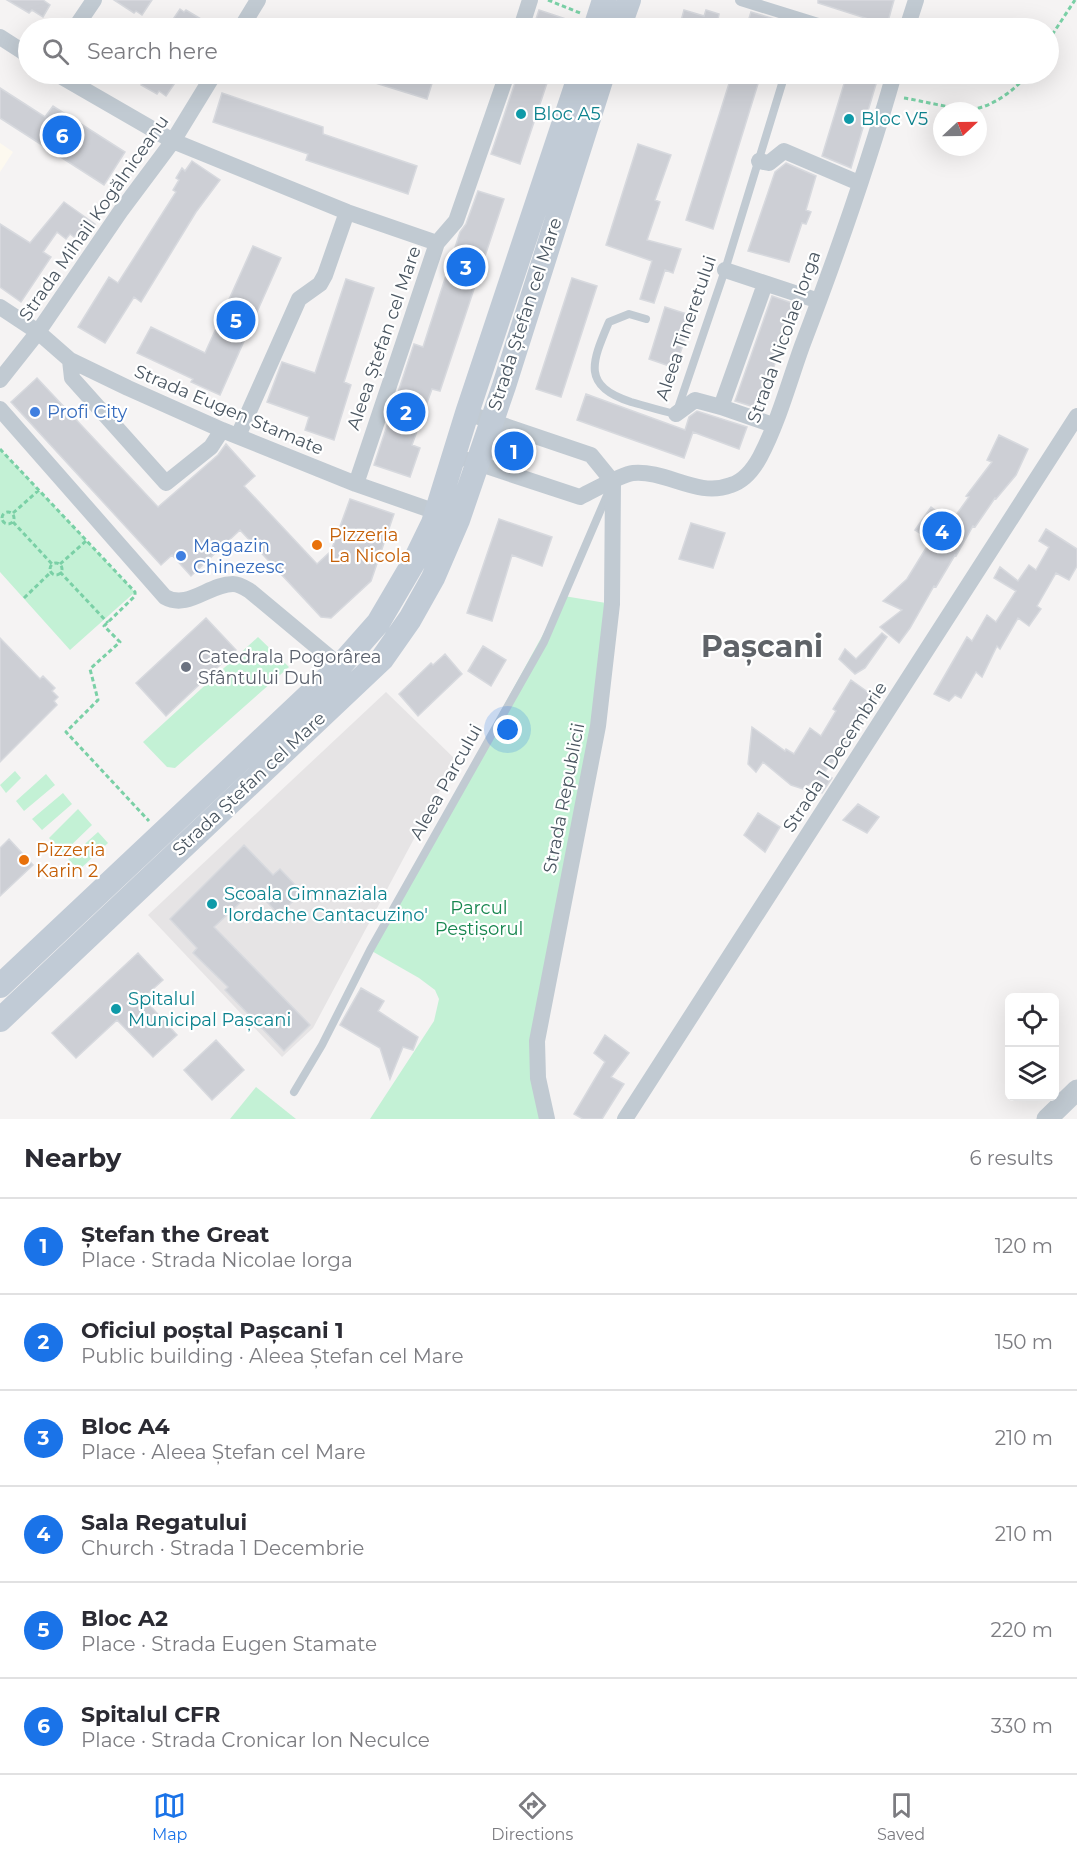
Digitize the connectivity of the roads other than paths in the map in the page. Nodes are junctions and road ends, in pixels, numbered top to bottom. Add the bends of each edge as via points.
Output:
1 (94, 0) edge
2 (258, 0) edge
3 (530, 0) edge
4 (630, 0) edge
5 (741, 0) edge
6 (915, 0) edge
7 (82, 18) edge
8 (247, 18) edge
9 (524, 18) edge
10 (605, 18) edge
11 (785, 18) edge
12 (910, 18) edge
13 (0, 37) edge
14 (18, 49) edge
15 (74, 84) edge
16 (208, 84) edge
17 (504, 84) edge
18 (577, 84) edge
19 (600, 84) edge
20 (782, 84) edge
21 (891, 84) edge
22 (172, 141) junction
23 (759, 161) junction
24 (860, 183) junction
25 (347, 212) junction
26 (437, 243) junction
27 (725, 270) junction
28 (765, 284) junction
29 (819, 301) junction
30 (0, 307) edge
31 (646, 319) dead end
32 (38, 332) junction
33 (70, 360) junction
34 (0, 380) edge
35 (721, 407) junction
36 (0, 409) edge
37 (466, 413) junction
38 (676, 414) junction
39 (1077, 416) edge
40 (491, 421) junction
41 (773, 425) junction
42 (222, 430) junction
43 (238, 436) junction
44 (466, 459) junction
45 (613, 482) junction
46 (356, 484) junction
47 (447, 516) junction
48 (340, 666) junction
49 (236, 763) junction
50 (253, 781) junction
51 (0, 986) edge
52 (0, 1020) edge
53 (1077, 1090) edge
54 (294, 1092) dead end
55 (547, 1119) edge
56 (625, 1119) edge
57 (1047, 1119) edge

1 - 7 street
2 - 8 street
3 - 9 street
4 - 10 main road
5 - 11 street
6 - 12 street
13 - 14 street
15 - 22 street
16 - 22 street, Strada Mihail Kogălniceanu
17 - 26 street, Aleea Ștefan cel Mare via 456,221
18 - 37 main road, Strada Ștefan cel Mare
19 - 40 main road, Strada Ștefan cel Mare
20 - 23 lane, Aleea Tineretului
21 - 24 street, Strada Nicolae Iorga
22 - 25 street
22 - 32 street, Strada Mihail Kogălniceanu
23 - 24 street via 769,162 784,151
23 - 27 lane, Aleea Tineretului
24 - 29 street, Strada Nicolae Iorga
25 - 26 street
25 - 43 street via 325,275 320,284 299,299
26 - 46 street, Aleea Ștefan cel Mare
27 - 28 street
27 - 38 lane, Aleea Tineretului
28 - 29 street
28 - 35 street
29 - 41 street, Strada Nicolae Iorga
30 - 32 street, Strada Eugen Stamate
31 - 38 lane, Aleea Tineretului via 629,314 609,322 595,366 596,379 612,396
32 - 33 street, Strada Eugen Stamate
32 - 34 street, Strada Mihail Kogălniceanu
33 - 42 street, Strada Eugen Stamate
33 - 42 street via 72,378 166,483 211,447
35 - 38 street via 694,400
35 - 41 street
36 - 48 street via 165,597 187,601 219,586 235,584 250,591
37 - 40 street
37 - 44 main road, Strada Ștefan cel Mare
39 - 56 street, Strada 1 Decembrie
40 - 44 main road, Strada Ștefan cel Mare
40 - 45 street via 591,455
41 - 45 street, Strada Nicolae Iorga via 752,470 732,485 699,488 634,473
42 - 43 street, Strada Eugen Stamate
43 - 46 street, Strada Eugen Stamate
44 - 45 street, Strada Nicolae Iorga via 580,497
44 - 47 main road, Strada Ștefan cel Mare
45 - 54 lane, Aleea Parcului via 544,642
45 - 55 street, Strada Republicii via 612,604 598,726 537,1041 538,1078
46 - 47 street, Strada Eugen Stamate
47 - 48 main road, Strada Ștefan cel Mare via 378,622
47 - 50 main road, Strada Ștefan cel Mare via 433,578 411,619 382,659
48 - 49 main road, Strada Ștefan cel Mare
49 - 50 main road
49 - 51 main road, Strada Ștefan cel Mare
50 - 52 main road, Strada Ștefan cel Mare
53 - 57 street

